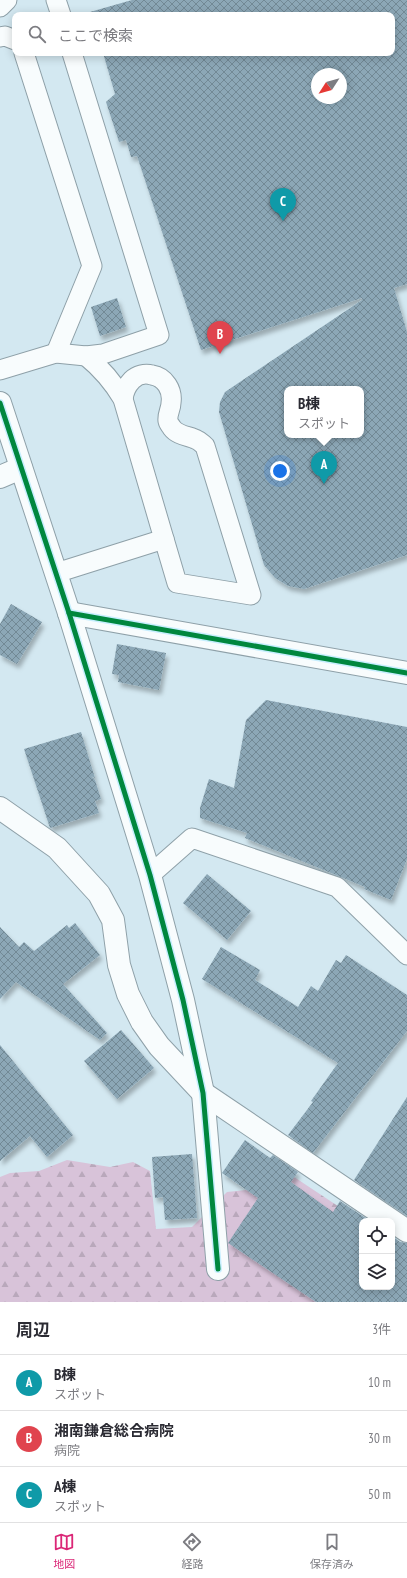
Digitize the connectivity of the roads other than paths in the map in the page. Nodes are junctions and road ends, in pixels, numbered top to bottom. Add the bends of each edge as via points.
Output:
1 (7, 0) edge
2 (56, 0) edge
3 (0, 7) edge
4 (60, 12) edge
5 (0, 36) edge
6 (12, 39) edge
7 (25, 56) edge
8 (73, 56) edge
9 (56, 353) junction
10 (86, 356) junction
11 (0, 370) edge
12 (123, 399) junction
13 (0, 402) edge
14 (21, 468) junction
15 (0, 477) edge
16 (164, 539) junction
17 (56, 573) junction
18 (69, 613) junction
19 (407, 673) edge
20 (0, 808) edge
21 (150, 875) junction
22 (407, 955) edge
23 (203, 1093) junction
24 (407, 1231) edge
25 (218, 1269) dead end

1 - 3 lane
2 - 4 lane
5 - 6 lane
7 - 9 lane via 92,266
8 - 10 lane via 159,335 103,354
9 - 10 lane
9 - 11 lane
10 - 12 lane via 109,378
12 - 16 lane
12 - 16 lane via 128,384 142,375 158,376 169,388 171,404 168,421 174,430 198,440 205,446 251,595 177,583
13 - 14 street
14 - 15 street
14 - 17 street
16 - 17 lane
17 - 18 street
18 - 19 street
18 - 21 street
20 - 23 street via 57,848 100,894 112,920 119,965 128,994 142,1022 159,1046
21 - 22 lane via 192,838 337,887
21 - 23 street via 183,1000
23 - 24 street
23 - 25 street

